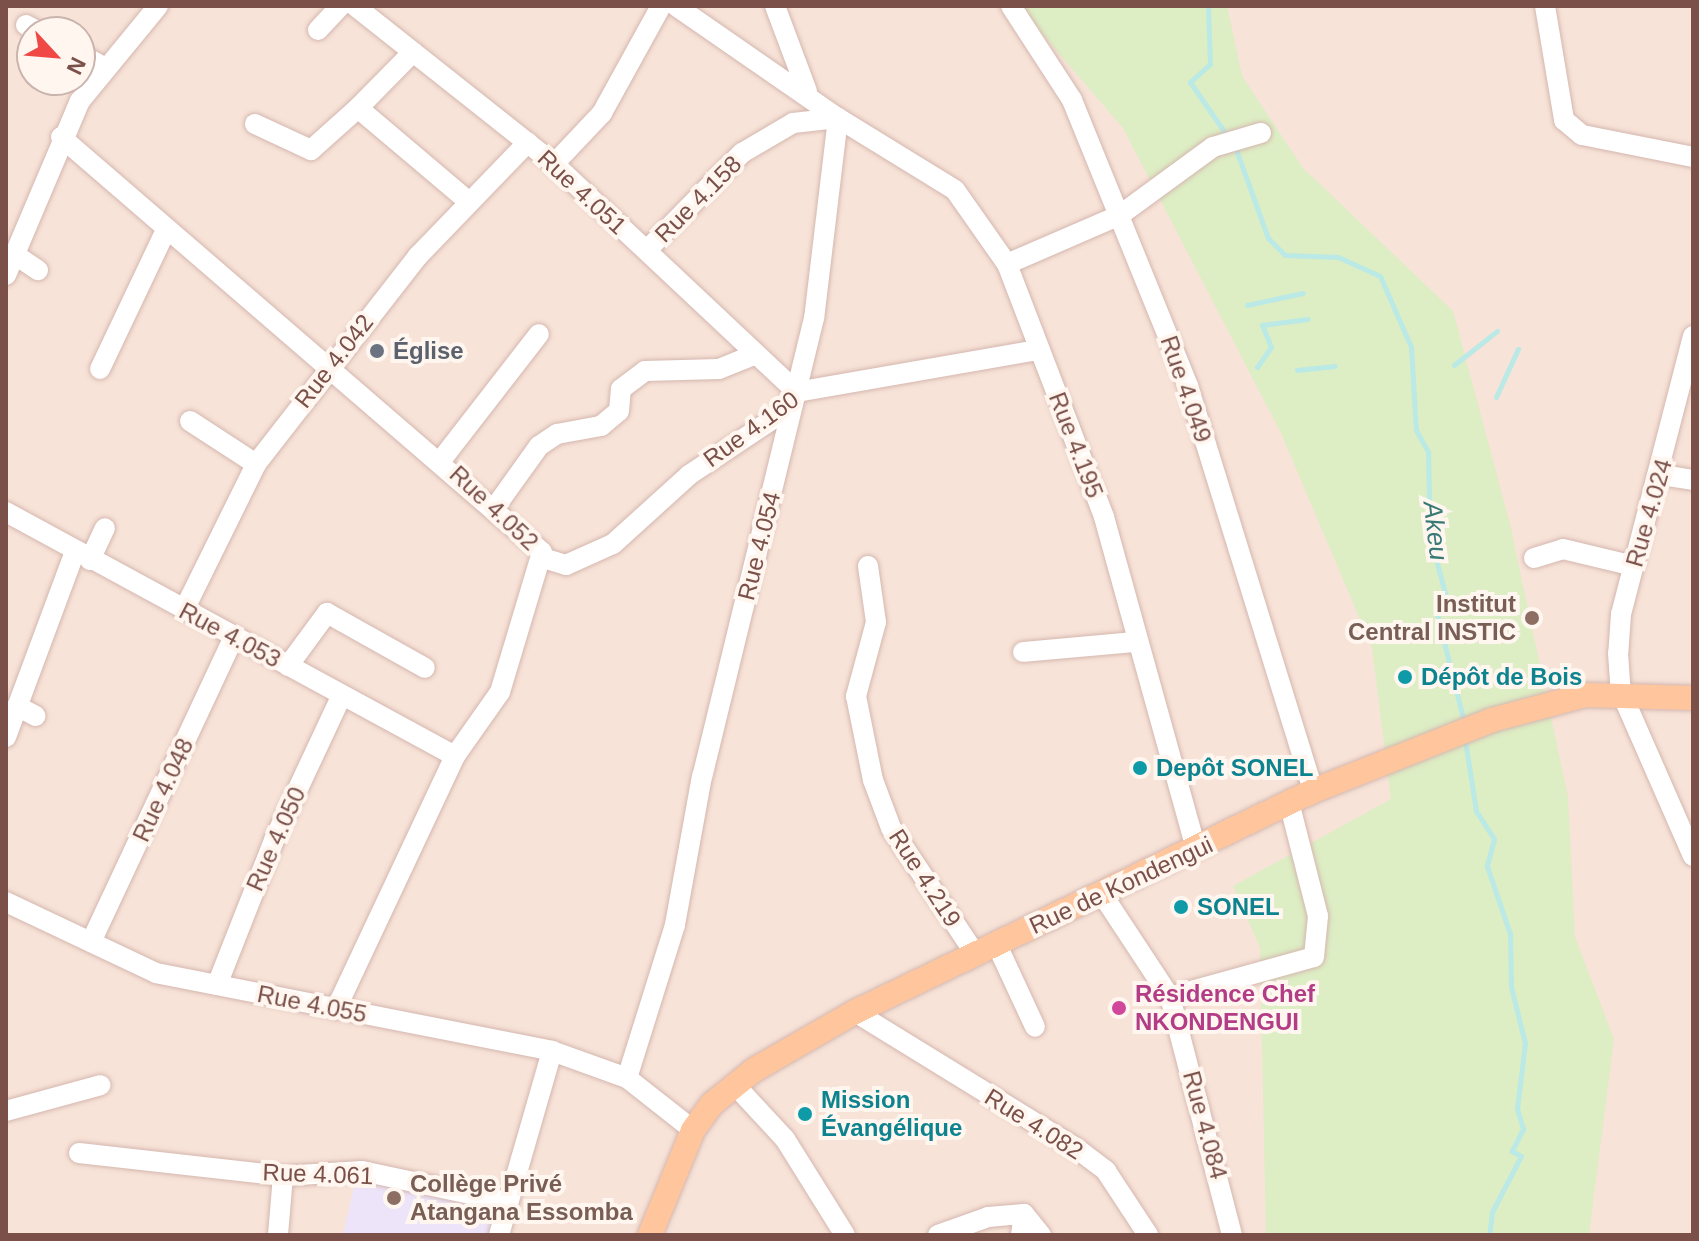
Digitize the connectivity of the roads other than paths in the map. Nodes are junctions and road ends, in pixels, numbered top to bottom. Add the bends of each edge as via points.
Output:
1 (158, 6) edge
2 (340, 6) edge
3 (355, 6) edge
4 (661, 6) edge
5 (676, 6) edge
6 (775, 6) edge
7 (1011, 6) edge
8 (1545, 6) edge
9 (318, 30) dead end
10 (413, 52) junction
11 (96, 63) edge
12 (102, 66) junction
13 (807, 91) junction
14 (358, 108) junction
15 (838, 118) junction
16 (255, 124) dead end
17 (1261, 133) dead end
18 (61, 137) junction
19 (528, 142) junction
20 (1693, 157) edge
21 (554, 164) junction
22 (467, 200) junction
23 (1120, 215) junction
24 (166, 230) junction
25 (647, 250) junction
26 (14, 254) junction
27 (1007, 264) junction
28 (38, 270) dead end
29 (6, 275) edge
30 (539, 334) dead end
31 (1693, 336) edge
32 (1038, 350) junction
33 (752, 356) junction
34 (331, 363) junction
35 (100, 369) dead end
36 (797, 392) junction
37 (190, 421) dead end
38 (442, 459) junction
39 (256, 464) junction
40 (1662, 475) junction
41 (1690, 476) edge
42 (496, 506) junction
43 (6, 512) edge
44 (105, 528) dead end
45 (82, 556) junction
46 (543, 558) junction
47 (1534, 558) dead end
48 (868, 566) dead end
49 (1634, 566) junction
50 (184, 610) junction
51 (234, 637) junction
52 (1136, 642) junction
53 (1023, 652) dead end
54 (288, 666) junction
55 (425, 668) dead end
56 (1621, 692) junction
57 (342, 695) junction
58 (1693, 698) edge
59 (6, 737) edge
60 (455, 756) junction
61 (1313, 791) junction
62 (1290, 806) junction
63 (1196, 849) junction
64 (1693, 856) edge
65 (1102, 894) junction
66 (6, 902) edge
67 (91, 942) junction
68 (986, 950) junction
69 (217, 985) junction
70 (1170, 997) junction
71 (336, 1009) junction
72 (855, 1012) junction
73 (1035, 1027) dead end
74 (552, 1051) junction
75 (627, 1078) junction
76 (734, 1084) junction
77 (101, 1085) dead end
78 (6, 1111) edge
79 (693, 1130) junction
80 (79, 1153) dead end
81 (283, 1176) junction
82 (508, 1202) junction
83 (1022, 1225) edge
84 (278, 1235) edge
85 (499, 1235) edge
86 (650, 1235) edge
87 (845, 1235) edge
88 (938, 1235) edge
89 (1041, 1235) edge
90 (1148, 1235) edge
91 (1232, 1235) edge

1 - 12 street
2 - 9 street
3 - 10 street, Rue 4.051
4 - 21 street via 602,113
5 - 13 street
6 - 13 street
7 - 23 street, Rue 4.049 via 1072,100
8 - 20 street via 1564,120 1608,142
10 - 14 street
10 - 19 street, Rue 4.051
11 - 12 street
12 - 18 street
13 - 15 street
14 - 16 street via 311,150
14 - 22 street
15 - 25 street, Rue 4.158 via 793,123 742,153
15 - 27 street, Rue 4.195 via 955,190
15 - 36 street, Rue 4.054 via 814,318
17 - 23 street via 1213,147
18 - 24 street, Rue 4.052
18 - 26 street
19 - 21 street, Rue 4.051
19 - 22 street, Rue 4.042
21 - 25 street, Rue 4.051
22 - 34 street, Rue 4.042
23 - 27 street
23 - 61 street, Rue 4.049 via 1188,386
24 - 34 street, Rue 4.052
24 - 35 street
25 - 33 street, Rue 4.051
26 - 28 street
26 - 29 street
27 - 32 street, Rue 4.195
30 - 38 street
31 - 40 street, Rue 4.024
32 - 36 street, Rue 4.160
32 - 52 street, Rue 4.195 via 1115,547
33 - 36 street, Rue 4.051
33 - 42 street via 719,369 645,371 621,389 619,411 601,426 557,434 539,446
34 - 38 street, Rue 4.052
34 - 39 street, Rue 4.042
36 - 46 street, Rue 4.160 via 776,417 689,475 613,544 566,565
36 - 75 street, Rue 4.054 via 702,776 675,925
37 - 39 street
38 - 42 street, Rue 4.052
39 - 50 street, Rue 4.042
40 - 41 street
40 - 49 street, Rue 4.024
42 - 46 street, Rue 4.052 via 539,544
43 - 45 street, Rue 4.053
44 - 45 street
45 - 50 street, Rue 4.053
45 - 59 street via 26,711
46 - 60 street, Rue 4.052 via 500,692
47 - 49 street via 1563,549
48 - 68 street, Rue 4.219 via 876,622 856,696 873,780 891,828
49 - 56 street, Rue 4.024 via 1621,614
50 - 51 street, Rue 4.053
51 - 54 street, Rue 4.053
51 - 67 street, Rue 4.048
52 - 53 street
52 - 63 street, Rue 4.195
54 - 55 street via 327,613
54 - 57 street, Rue 4.053
56 - 58 main road, Rue de Kondengui
56 - 61 main road, Rue de Kondengui via 1492,720
56 - 64 street
57 - 60 street, Rue 4.053
57 - 69 street, Rue 4.050 via 274,840
60 - 71 street, Rue 4.052
61 - 62 main road, Rue de Kondengui
62 - 63 main road, Rue de Kondengui
62 - 70 street via 1318,916 1314,957
63 - 65 main road, Rue de Kondengui
65 - 68 main road, Rue de Kondengui
65 - 70 street, Rue 4.084
66 - 67 street, Rue 4.055
67 - 69 street, Rue 4.055 via 156,973
68 - 72 main road, Rue de Kondengui
68 - 73 street, Rue 4.219
69 - 71 street, Rue 4.055
70 - 91 street, Rue 4.084
71 - 74 street, Rue 4.055
72 - 76 main road, Rue de Kondengui
72 - 90 street, Rue 4.082 via 1076,1148 1106,1171
74 - 75 street, Rue 4.055
74 - 82 street
75 - 79 street
76 - 79 main road, Rue de Kondengui
76 - 87 street via 785,1139
77 - 78 street
79 - 86 main road, Rue de Kondengui
80 - 81 street, Rue 4.061
81 - 82 street, Rue 4.061 via 362,1171
81 - 84 street
82 - 85 street
83 - 88 street via 988,1217
83 - 89 street

